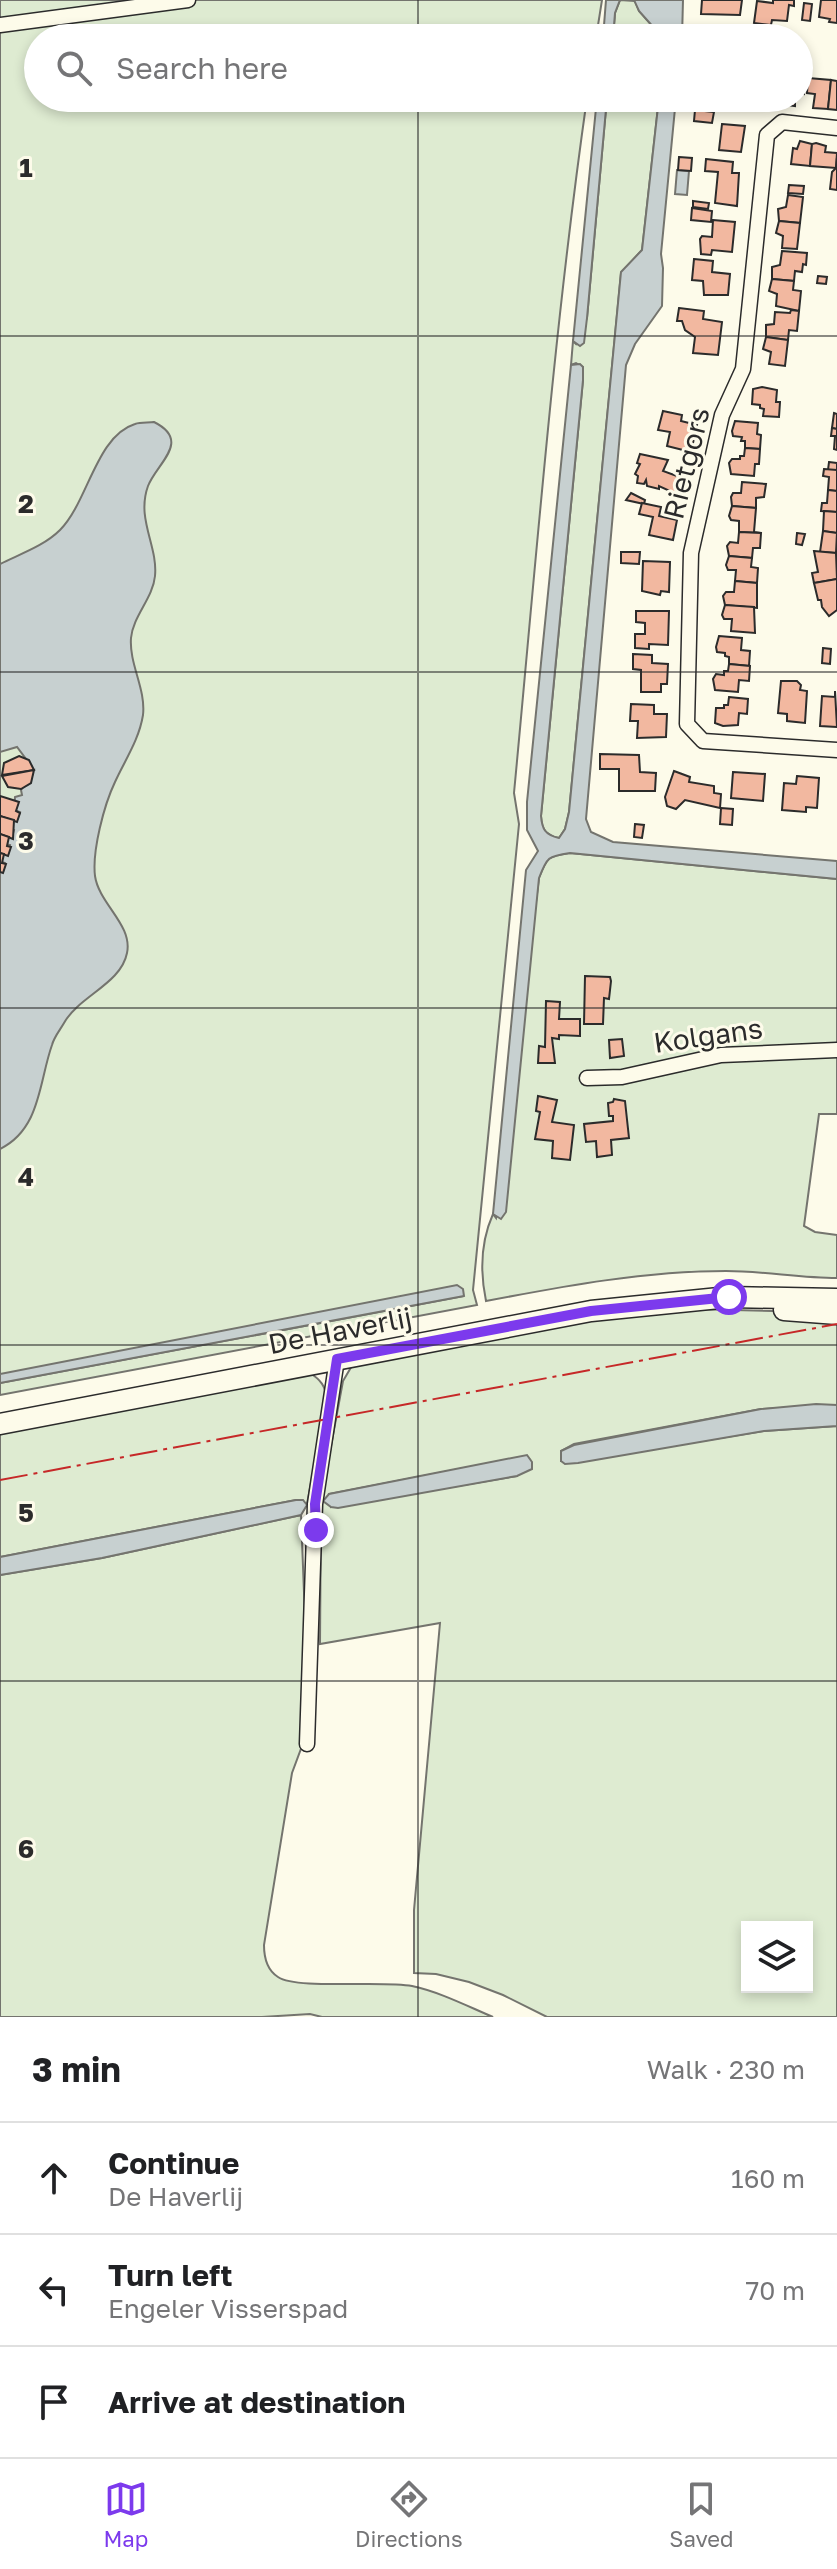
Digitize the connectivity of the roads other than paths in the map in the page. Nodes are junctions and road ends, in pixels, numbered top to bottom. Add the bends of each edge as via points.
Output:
1 (188, 0) edge
2 (0, 25) edge
3 (837, 128) edge
4 (837, 750) edge
5 (837, 1050) edge
6 (587, 1078) dead end
7 (837, 1299) edge
8 (692, 1302) junction
9 (837, 1314) edge
10 (337, 1359) junction
11 (0, 1424) edge
12 (307, 1744) dead end

1 - 2 street
3 - 4 street, Rietgors via 782,122 767,135 743,369 722,415 691,553 687,724 703,741
5 - 6 street, Kolgans via 721,1055 622,1077
7 - 8 street, De Haverlij via 729,1297
8 - 9 street, De Haverlij
8 - 10 street, De Haverlij via 591,1311
10 - 11 street, De Haverlij
10 - 12 street via 315,1504

